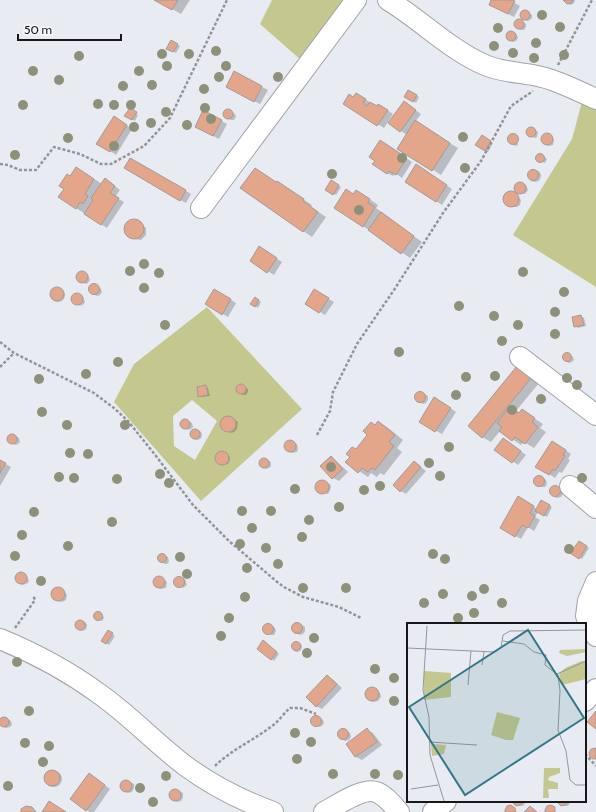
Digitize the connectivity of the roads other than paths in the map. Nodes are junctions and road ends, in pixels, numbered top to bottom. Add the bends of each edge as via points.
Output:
1 (356, 0) edge
2 (388, 0) edge
3 (596, 100) edge
4 (201, 208) dead end
5 (520, 357) dead end
6 (596, 415) edge
7 (570, 486) dead end
8 (596, 508) edge
9 (596, 582) edge
10 (596, 636) edge
11 (3, 640) edge
12 (596, 689) edge
13 (586, 700) edge
14 (445, 802) edge
15 (273, 812) edge
16 (324, 812) edge
17 (399, 812) edge
18 (433, 812) edge

1 - 4 street
2 - 3 street via 485,65 506,72 551,80
5 - 6 street
7 - 8 street
9 - 10 street via 588,601 586,616
11 - 15 street via 38,656 99,693 203,777 229,793
12 - 13 street
14 - 18 street
16 - 17 street via 366,791 375,791

